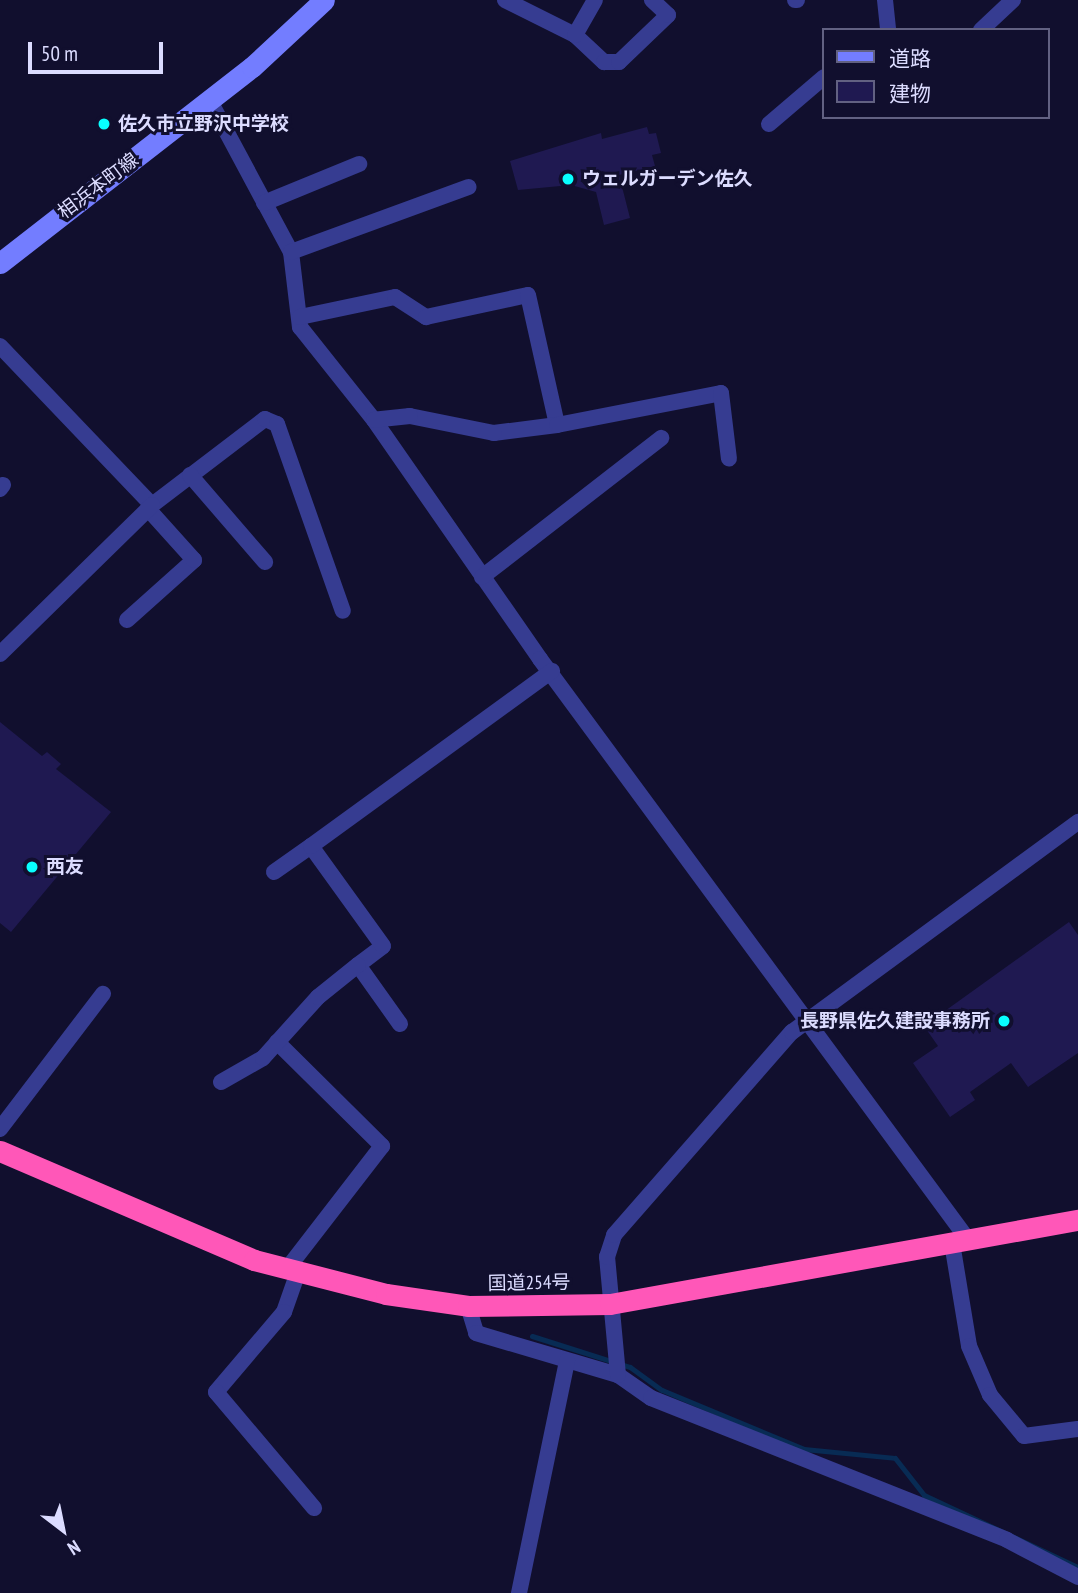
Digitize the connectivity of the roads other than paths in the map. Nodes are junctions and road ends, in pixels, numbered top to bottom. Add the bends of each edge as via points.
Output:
1 (324, 0) edge
2 (505, 0) edge
3 (595, 0) edge
4 (652, 0) edge
5 (885, 0) edge
6 (1013, 0) edge
7 (886, 28) edge
8 (983, 28) edge
9 (575, 35) junction
10 (822, 79) edge
11 (210, 101) junction
12 (769, 124) dead end
13 (359, 164) dead end
14 (469, 187) dead end
15 (264, 203) junction
16 (291, 252) junction
17 (0, 263) edge
18 (300, 317) junction
19 (0, 346) edge
20 (374, 419) junction
21 (557, 425) junction
22 (661, 438) dead end
23 (729, 459) dead end
24 (190, 475) junction
25 (150, 507) junction
26 (265, 562) dead end
27 (482, 578) junction
28 (343, 611) dead end
29 (127, 620) dead end
30 (0, 654) edge
31 (552, 671) junction
32 (1078, 822) edge
33 (311, 846) junction
34 (274, 872) dead end
35 (358, 965) junction
36 (103, 994) dead end
37 (809, 1017) junction
38 (400, 1024) dead end
39 (277, 1042) junction
40 (220, 1082) dead end
41 (0, 1129) edge
42 (0, 1151) edge
43 (1078, 1220) edge
44 (960, 1242) junction
45 (292, 1271) junction
46 (610, 1304) junction
47 (468, 1306) junction
48 (567, 1361) junction
49 (618, 1375) junction
50 (1078, 1429) edge
51 (314, 1508) dead end
52 (1078, 1577) edge
53 (519, 1593) edge

1 - 11 main road, 相浜本町線
2 - 9 street
3 - 9 street
4 - 9 street via 668,15 620,62 604,62
5 - 7 street
6 - 8 street
10 - 12 street
11 - 15 street
11 - 17 main road, 相浜本町線
13 - 15 street
14 - 16 street
15 - 16 street
16 - 18 street
18 - 20 street via 300,327
18 - 21 street via 395,297 426,317 528,295
19 - 25 street
20 - 21 street via 410,415 494,433
20 - 27 street
21 - 23 street via 720,393
22 - 27 street
24 - 25 street
24 - 26 street
24 - 28 street via 265,418 276,424
25 - 29 street via 194,560
25 - 30 street
27 - 31 street
31 - 33 street
31 - 37 street via 796,1009
32 - 37 street
33 - 34 street
33 - 35 street via 383,946
35 - 38 street
35 - 39 street
36 - 41 street
37 - 44 street
37 - 46 street via 614,1236 607,1257
39 - 40 street via 263,1058
39 - 45 street via 382,1146
42 - 45 highway, 国道254号
43 - 44 highway, 国道254号
44 - 46 highway, 国道254号
44 - 50 street via 969,1346 990,1395 1024,1436
45 - 47 highway, 国道254号
45 - 51 street via 284,1312 216,1392
46 - 47 highway, 国道254号
46 - 49 street
47 - 48 street via 469,1326 476,1333
48 - 49 street
48 - 53 street
49 - 52 street via 651,1398 1007,1540

